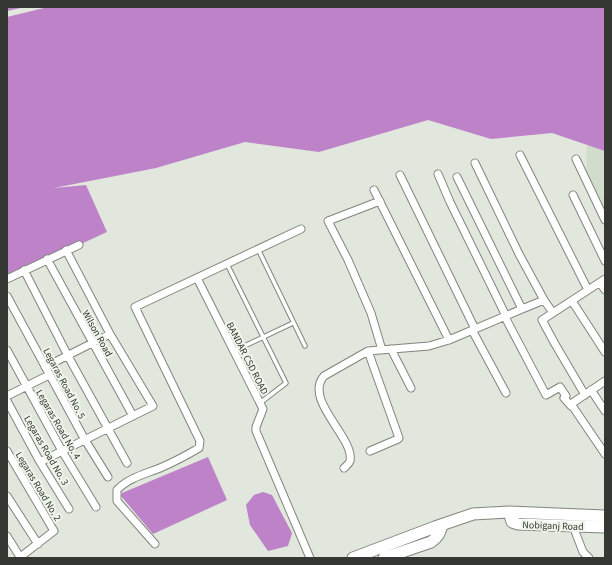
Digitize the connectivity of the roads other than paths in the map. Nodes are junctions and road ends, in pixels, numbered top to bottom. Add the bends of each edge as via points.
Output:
1 (520, 155) dead end
2 (576, 159) dead end
3 (475, 163) dead end
4 (438, 174) dead end
5 (400, 175) dead end
6 (457, 177) dead end
7 (374, 190) dead end
8 (573, 195) dead end
9 (380, 201) junction
10 (605, 220) edge
11 (301, 228) dead end
12 (79, 245) dead end
13 (258, 249) junction
14 (66, 250) junction
15 (47, 259) junction
16 (605, 261) edge
17 (227, 264) junction
18 (24, 270) junction
19 (197, 278) junction
20 (7, 279) edge
21 (602, 281) edge
22 (588, 290) junction
23 (605, 290) edge
24 (7, 296) edge
25 (544, 300) junction
26 (572, 301) junction
27 (522, 309) junction
28 (553, 313) junction
29 (506, 316) junction
30 (293, 323) junction
31 (473, 330) junction
32 (110, 334) junction
33 (262, 338) junction
34 (449, 340) junction
35 (92, 344) junction
36 (305, 346) dead end
37 (391, 349) junction
38 (7, 350) edge
39 (382, 350) junction
40 (234, 351) junction
41 (368, 351) junction
42 (605, 352) edge
43 (68, 356) junction
44 (45, 368) junction
45 (49, 375) junction
46 (605, 381) edge
47 (26, 386) junction
48 (411, 388) dead end
49 (588, 392) junction
50 (506, 393) dead end
51 (7, 396) edge
52 (7, 401) edge
53 (260, 403) junction
54 (571, 406) junction
55 (605, 411) edge
56 (133, 416) junction
57 (108, 428) junction
58 (85, 440) junction
59 (7, 451) edge
60 (62, 451) junction
61 (370, 451) dead end
62 (605, 454) edge
63 (40, 462) junction
64 (127, 463) dead end
65 (344, 468) dead end
66 (108, 476) dead end
67 (7, 496) edge
68 (96, 507) dead end
69 (69, 509) dead end
70 (509, 512) junction
71 (605, 516) edge
72 (442, 525) junction
73 (573, 526) junction
74 (605, 527) edge
75 (7, 536) edge
76 (38, 544) junction
77 (155, 544) dead end
78 (377, 554) edge
79 (20, 558) edge
80 (310, 558) edge
81 (352, 558) edge
82 (384, 558) edge
83 (589, 558) edge

1 - 22 street
2 - 10 street
3 - 25 street
4 - 29 street
5 - 31 street
6 - 27 street
7 - 9 street
8 - 16 street
9 - 34 street
9 - 39 street via 328,221 371,314
11 - 13 street
12 - 14 street
13 - 17 street
13 - 30 lane
14 - 15 street
14 - 32 street
15 - 18 street
15 - 35 street, Wilson Road
17 - 19 street
17 - 33 lane
18 - 20 street
18 - 43 street
19 - 40 street, BANDAR CSD ROAD
19 - 77 street via 135,307 200,441 199,448 122,484 116,490 118,501
21 - 22 street
21 - 23 street
22 - 26 street
24 - 44 street, Legaras Road No. 5
25 - 27 street
25 - 28 street
26 - 28 street
26 - 42 street
27 - 29 street
28 - 49 street via 542,320
29 - 31 street
29 - 54 street via 546,395 560,387 566,396 564,398
30 - 33 lane
30 - 36 lane
31 - 34 street
31 - 50 street
32 - 35 street
32 - 56 street via 153,406
33 - 40 lane
33 - 53 lane via 286,383
34 - 37 street via 429,346
35 - 43 street
35 - 56 street, Wilson Road
37 - 39 street
37 - 48 street
38 - 47 street, Legaras Road No. 4
39 - 41 street
40 - 53 street, BANDAR CSD ROAD
41 - 61 street via 399,438
41 - 65 street via 320,380 324,407 346,442 349,452 350,460
43 - 44 street
43 - 57 street
44 - 45 street, Legaras Road No. 5
45 - 47 street
45 - 58 street, Legaras Road No. 5
46 - 49 street
47 - 51 street
47 - 60 street, Legaras Road No. 4
49 - 54 street
49 - 55 street
52 - 63 street, Legaras Road No. 3
53 - 80 street, BANDAR CSD ROAD via 263,409 256,431
54 - 62 street
56 - 57 street
57 - 58 street
57 - 64 street
58 - 60 street
58 - 66 street, Legaras Road No. 5
59 - 76 street, Legaras Road No. 2 via 54,531
60 - 63 street
60 - 68 street, Legaras Road No. 4
63 - 69 street, Legaras Road No. 3
67 - 76 street
70 - 71 main road, Nobiganj Road
70 - 72 main road, Nobiganj Road via 473,514
70 - 73 main road, Nobiganj Road via 512,522 518,524
72 - 78 main road, Nobiganj Road
72 - 82 main road via 440,534 431,542
73 - 74 main road, Nobiganj Road
73 - 83 street via 583,552
75 - 79 street
76 - 79 street
78 - 81 main road, Nobiganj Road

